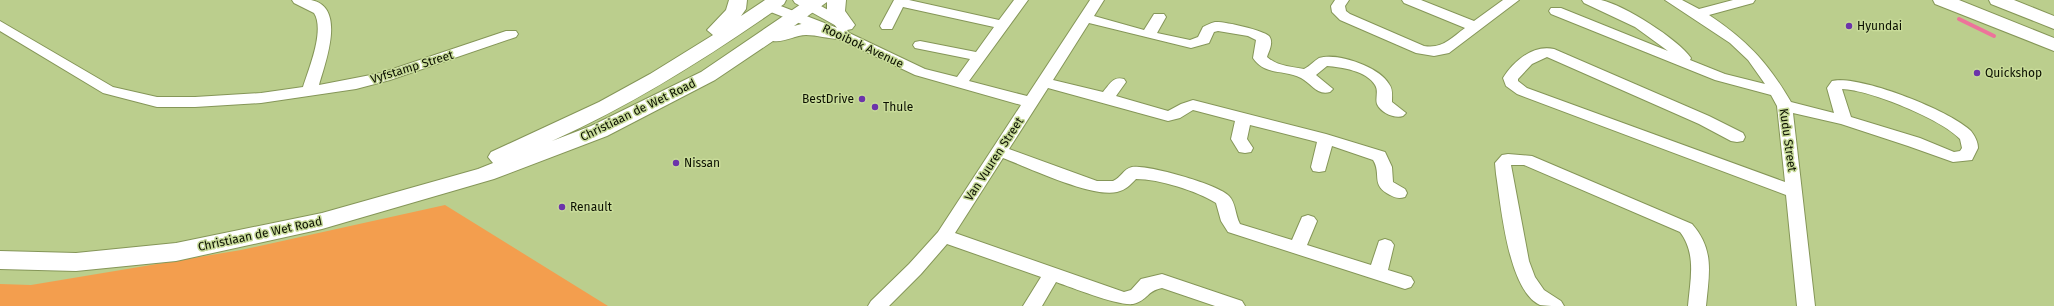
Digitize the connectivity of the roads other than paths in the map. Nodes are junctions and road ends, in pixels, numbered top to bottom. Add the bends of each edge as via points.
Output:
1 (299, 0) edge
2 (738, 0) edge
3 (837, 0) edge
4 (1021, 0) edge
5 (1097, 0) edge
6 (1342, 0) edge
7 (1512, 0) edge
8 (1589, 0) edge
9 (1672, 0) edge
10 (1748, 0) edge
11 (1942, 0) edge
12 (1998, 0) edge
13 (900, 1) edge
14 (1417, 1) edge
15 (772, 3) edge
16 (807, 6) edge
17 (1556, 11) dead end
18 (1698, 14) junction
19 (1159, 17) dead end
20 (1085, 18) junction
21 (2054, 23) edge
22 (0, 25) edge
23 (887, 26) dead end
24 (1003, 26) junction
25 (1474, 26) junction
26 (843, 30) junction
27 (511, 34) dead end
28 (1148, 35) junction
29 (754, 45) junction
30 (920, 45) dead end
31 (2054, 45) edge
32 (693, 55) junction
33 (980, 57) junction
34 (1690, 66) junction
35 (1305, 74) junction
36 (1044, 82) junction
37 (1119, 82) dead end
38 (960, 83) junction
39 (1325, 89) dead end
40 (310, 90) junction
41 (1778, 92) junction
42 (1107, 98) junction
43 (1030, 102) junction
44 (1785, 106) junction
45 (1398, 113) dead end
46 (1243, 118) junction
47 (1844, 120) junction
48 (1737, 137) dead end
49 (1326, 139) junction
50 (1245, 148) dead end
51 (999, 151) junction
52 (1319, 167) dead end
53 (441, 186) junction
54 (1794, 192) junction
55 (1399, 193) dead end
56 (1308, 221) dead end
57 (944, 236) junction
58 (1385, 244) dead end
59 (1297, 249) junction
60 (0, 260) edge
61 (76, 262) junction
62 (0, 272) edge
63 (1378, 273) junction
64 (1052, 274) junction
65 (1405, 282) dead end
66 (1122, 303) edge
67 (877, 306) edge
68 (1032, 306) edge
69 (1236, 306) edge
70 (1555, 306) edge
71 (1697, 306) edge
72 (1806, 306) edge

1 - 40 street via 319,10 325,18 325,34
2 - 32 main road via 734,12
3 - 26 main road via 835,10
4 - 24 street
5 - 20 street, Van Vuuren Street
6 - 25 street via 1338,6 1339,12 1345,17 1421,50 1444,50
7 - 25 street
8 - 34 street via 1637,22 1674,49
9 - 18 street, Kudu Street
10 - 18 street
11 - 31 main road
12 - 21 main road
13 - 23 street
13 - 24 street
14 - 25 street
15 - 16 street, Rooibok Avenue
15 - 32 main road, Christiaan de Wet Road
16 - 26 street, Rooibok Avenue
16 - 29 main road, Christiaan de Wet Road
17 - 34 street
18 - 41 street, Kudu Street via 1753,57
19 - 28 street
20 - 28 street
20 - 36 street, Van Vuuren Street
22 - 40 street, Vyfstamp Street via 108,90 157,102 261,98
24 - 33 street
26 - 29 main road via 800,29
26 - 38 street, Rooibok Avenue via 903,66
27 - 40 street, Vyfstamp Street via 386,77
28 - 35 street via 1191,44 1204,40 1208,30 1216,26 1252,33 1262,38 1264,43 1260,58 1262,62 1276,68
29 - 53 main road, Christiaan de Wet Road via 708,76 599,131 515,164
30 - 33 street
32 - 53 main road, Christiaan de Wet Road via 583,118
33 - 38 street
34 - 41 street via 1747,86
35 - 39 street
35 - 45 street via 1323,62 1342,63 1357,68 1382,83 1385,104
36 - 42 street
36 - 43 street, Van Vuuren Street
37 - 42 street
38 - 43 street, Rooibok Avenue
41 - 44 street, Kudu Street
42 - 46 street via 1168,116 1176,115 1185,107 1193,105
43 - 51 street, Van Vuuren Street
44 - 47 street
44 - 54 street, Kudu Street
46 - 49 street
46 - 50 street via 1239,139
47 - 47 street via 1834,88 1844,82 1873,91 1956,127 1967,136 1970,148 1966,156 1954,157
48 - 54 street via 1549,52 1532,55 1510,78 1511,83 1522,91
49 - 52 street
49 - 55 street via 1379,156 1384,165 1386,186
51 - 57 street, Van Vuuren Street
51 - 59 street via 1096,187 1115,187 1137,172 1148,173 1216,195 1227,206 1228,218 1234,228
53 - 61 main road, Christiaan de Wet Road via 329,219 227,242 136,258
54 - 72 street, Kudu Street
56 - 59 street
57 - 64 street
57 - 67 street, Van Vuuren Street
58 - 63 street
59 - 63 street
60 - 61 main road, Christiaan de Wet Road
61 - 62 main road, Christiaan de Wet Road via 42,269
63 - 65 street
64 - 66 street
64 - 68 street
66 - 69 street via 1139,296 1144,287 1151,282 1162,281
70 - 71 street via 1538,295 1522,267 1503,163 1508,159 1526,160 1553,170 1686,228 1694,236 1701,256

